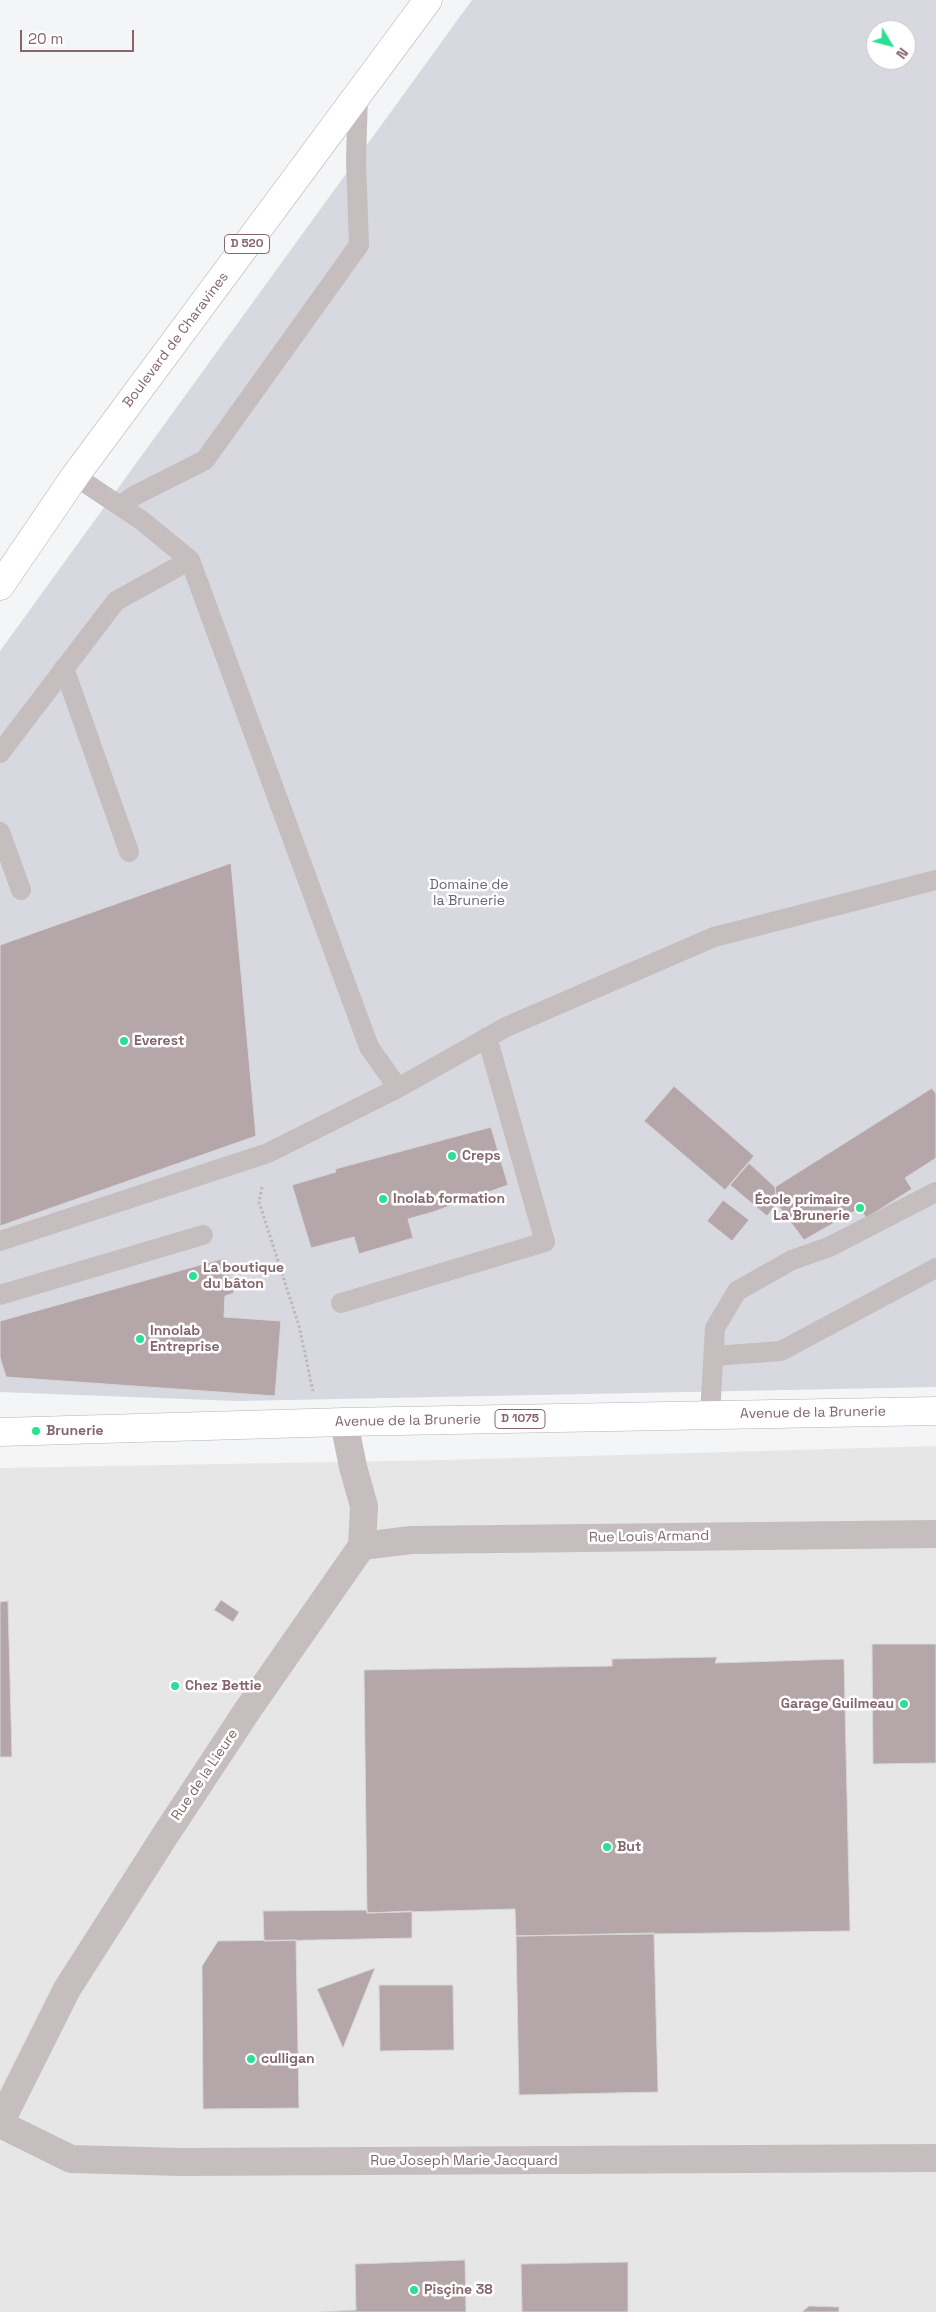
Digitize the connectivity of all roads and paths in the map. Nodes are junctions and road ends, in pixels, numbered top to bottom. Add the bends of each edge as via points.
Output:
1 (428, 0) edge
2 (358, 94) junction
3 (75, 476) junction
4 (120, 506) junction
5 (190, 560) junction
6 (0, 586) edge
7 (64, 668) junction
8 (0, 753) edge
9 (0, 832) edge
10 (129, 852) dead end
11 (936, 880) edge
12 (21, 890) dead end
13 (487, 1038) junction
14 (398, 1088) junction
15 (268, 1153) junction
16 (936, 1192) edge
17 (203, 1235) dead end
18 (0, 1241) edge
19 (936, 1268) edge
20 (0, 1295) edge
21 (341, 1303) dead end
22 (714, 1356) junction
23 (313, 1394) dead end
24 (936, 1411) edge
25 (710, 1415) junction
26 (344, 1422) junction
27 (0, 1432) edge
28 (936, 1534) edge
29 (362, 1546) junction
30 (0, 2124) edge
31 (936, 2158) edge

1 - 2 main road, Boulevard de Charavines / D 520
2 - 3 main road, Boulevard de Charavines / D 520
2 - 4 lane via 359,245 205,460
3 - 4 lane
3 - 6 main road, Boulevard de Charavines / D 520
4 - 5 lane
5 - 7 lane via 116,601
5 - 14 lane via 369,1046
7 - 8 lane
7 - 10 lane
9 - 12 lane
11 - 13 lane via 714,937
13 - 14 lane
13 - 21 lane via 545,1242
14 - 15 lane
15 - 18 lane
15 - 23 path via 260,1202 299,1326
16 - 22 lane via 829,1247 792,1260 737,1291 715,1328
17 - 20 lane
19 - 22 lane via 781,1351
22 - 25 lane
24 - 25 main road, Avenue de la Brunerie / D 1075
25 - 26 main road, Avenue de la Brunerie / D 1075
26 - 27 main road, Avenue de la Brunerie / D 1075
26 - 29 street via 364,1506
28 - 29 street, Rue Louis Armand via 411,1540
29 - 30 street, Rue de la Lieure via 249,1708 67,1989
30 - 31 street, Rue Joseph Marie Jacquard via 71,2159 201,2162

